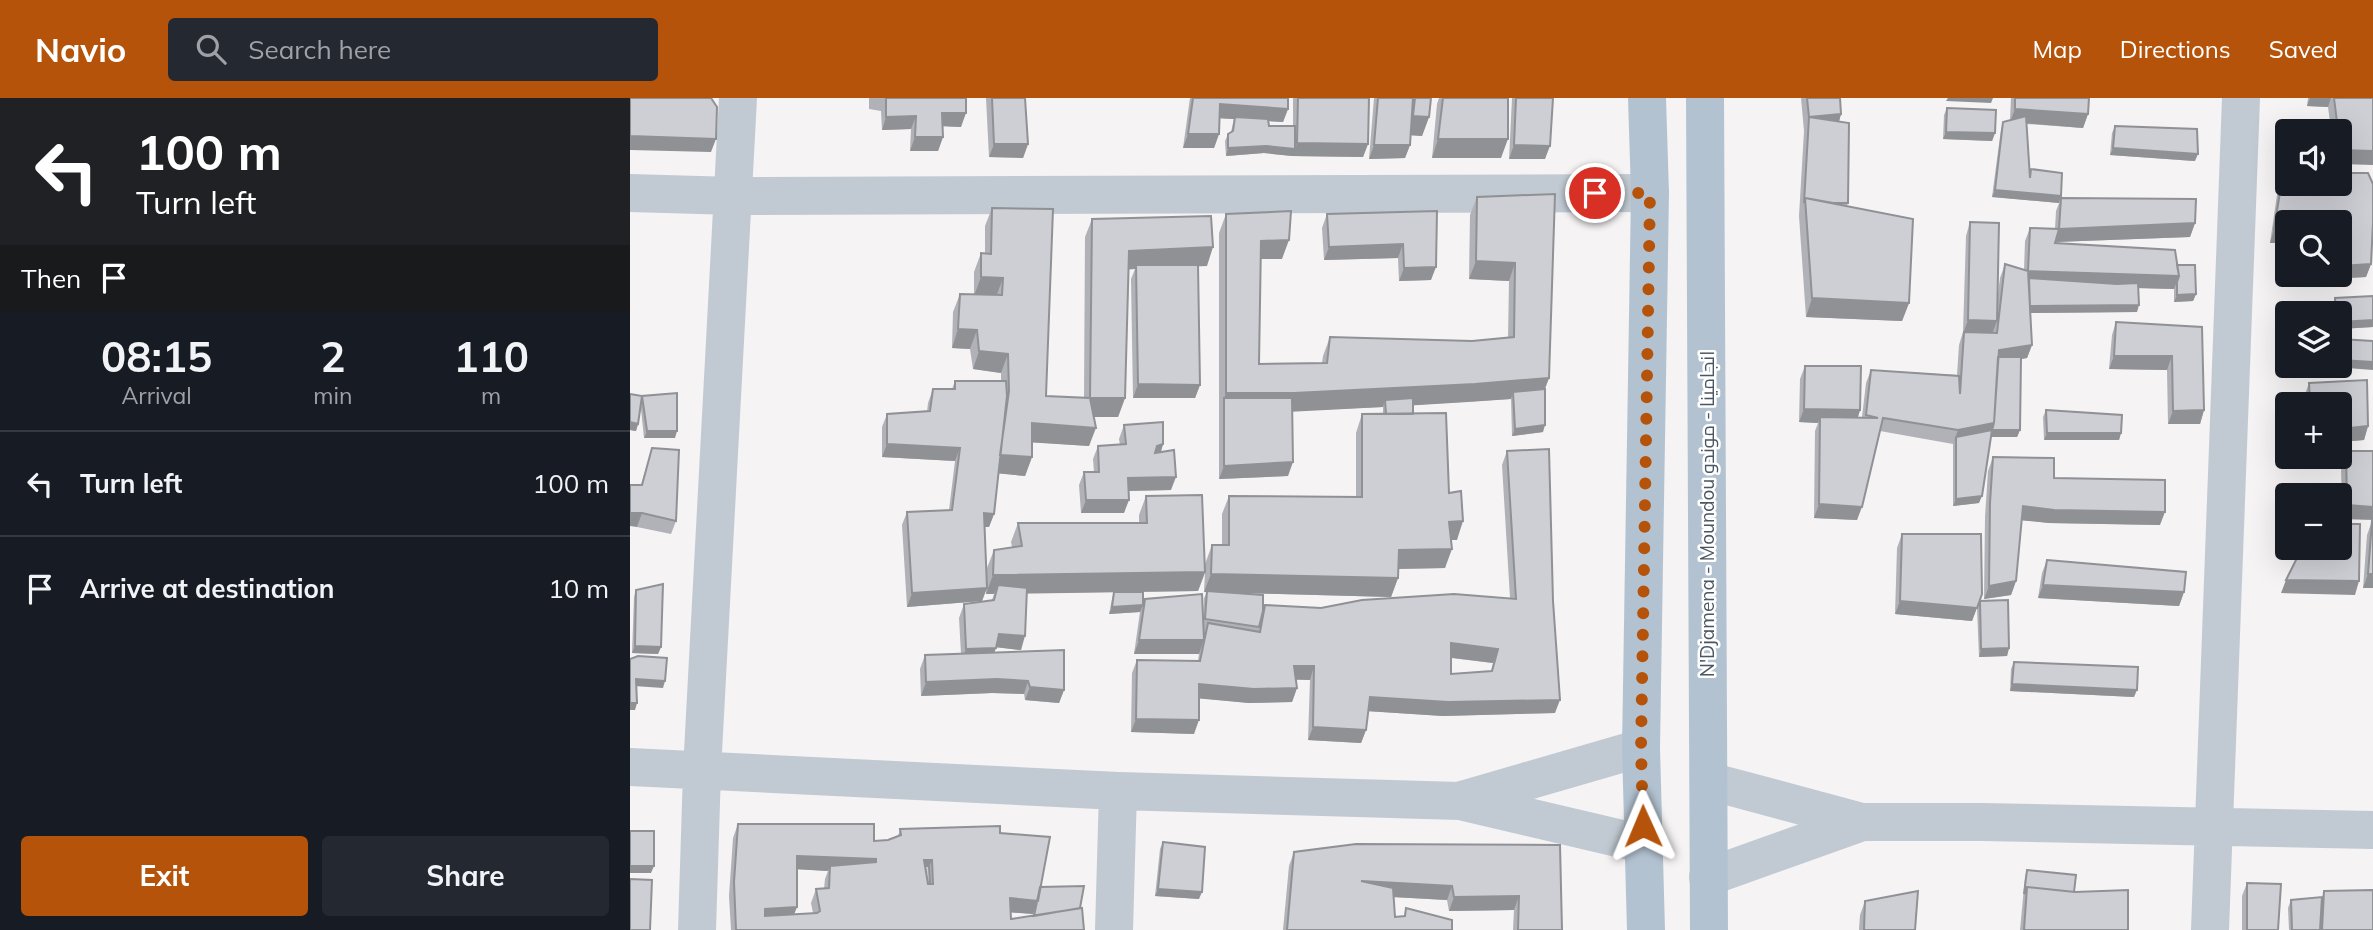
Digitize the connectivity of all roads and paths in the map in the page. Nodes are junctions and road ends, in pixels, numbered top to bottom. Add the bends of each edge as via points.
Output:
1 (738, 98) edge
2 (1647, 98) edge
3 (1705, 98) edge
4 (2241, 98) edge
5 (630, 193) edge
6 (1650, 193) junction
7 (734, 196) junction
8 (1641, 748) junction
9 (630, 766) edge
10 (702, 771) junction
11 (1709, 781) junction
12 (1118, 791) junction
13 (1460, 801) junction
14 (1861, 822) junction
15 (2213, 826) junction
16 (2373, 830) edge
17 (1643, 844) junction
18 (1708, 877) junction
19 (697, 930) edge
20 (1114, 930) edge
21 (1646, 930) edge
22 (1709, 930) edge
23 (2210, 930) edge

1 - 7 street
2 - 6 main road
3 - 11 main road, N'Djamena - Moundou انجامينا - موندو
4 - 15 street
5 - 7 street
6 - 7 street
6 - 8 main road
7 - 10 street
8 - 13 street
8 - 17 main road
9 - 10 street
10 - 12 street
10 - 19 street
11 - 14 street
11 - 18 main road, N'Djamena - Moundou انجامينا - موندو
12 - 13 street
12 - 20 street
13 - 17 street
14 - 15 street
14 - 18 street
15 - 16 street
15 - 23 street
17 - 21 main road
18 - 22 main road, N'Djamena - Moundou انجامينا - موندو

